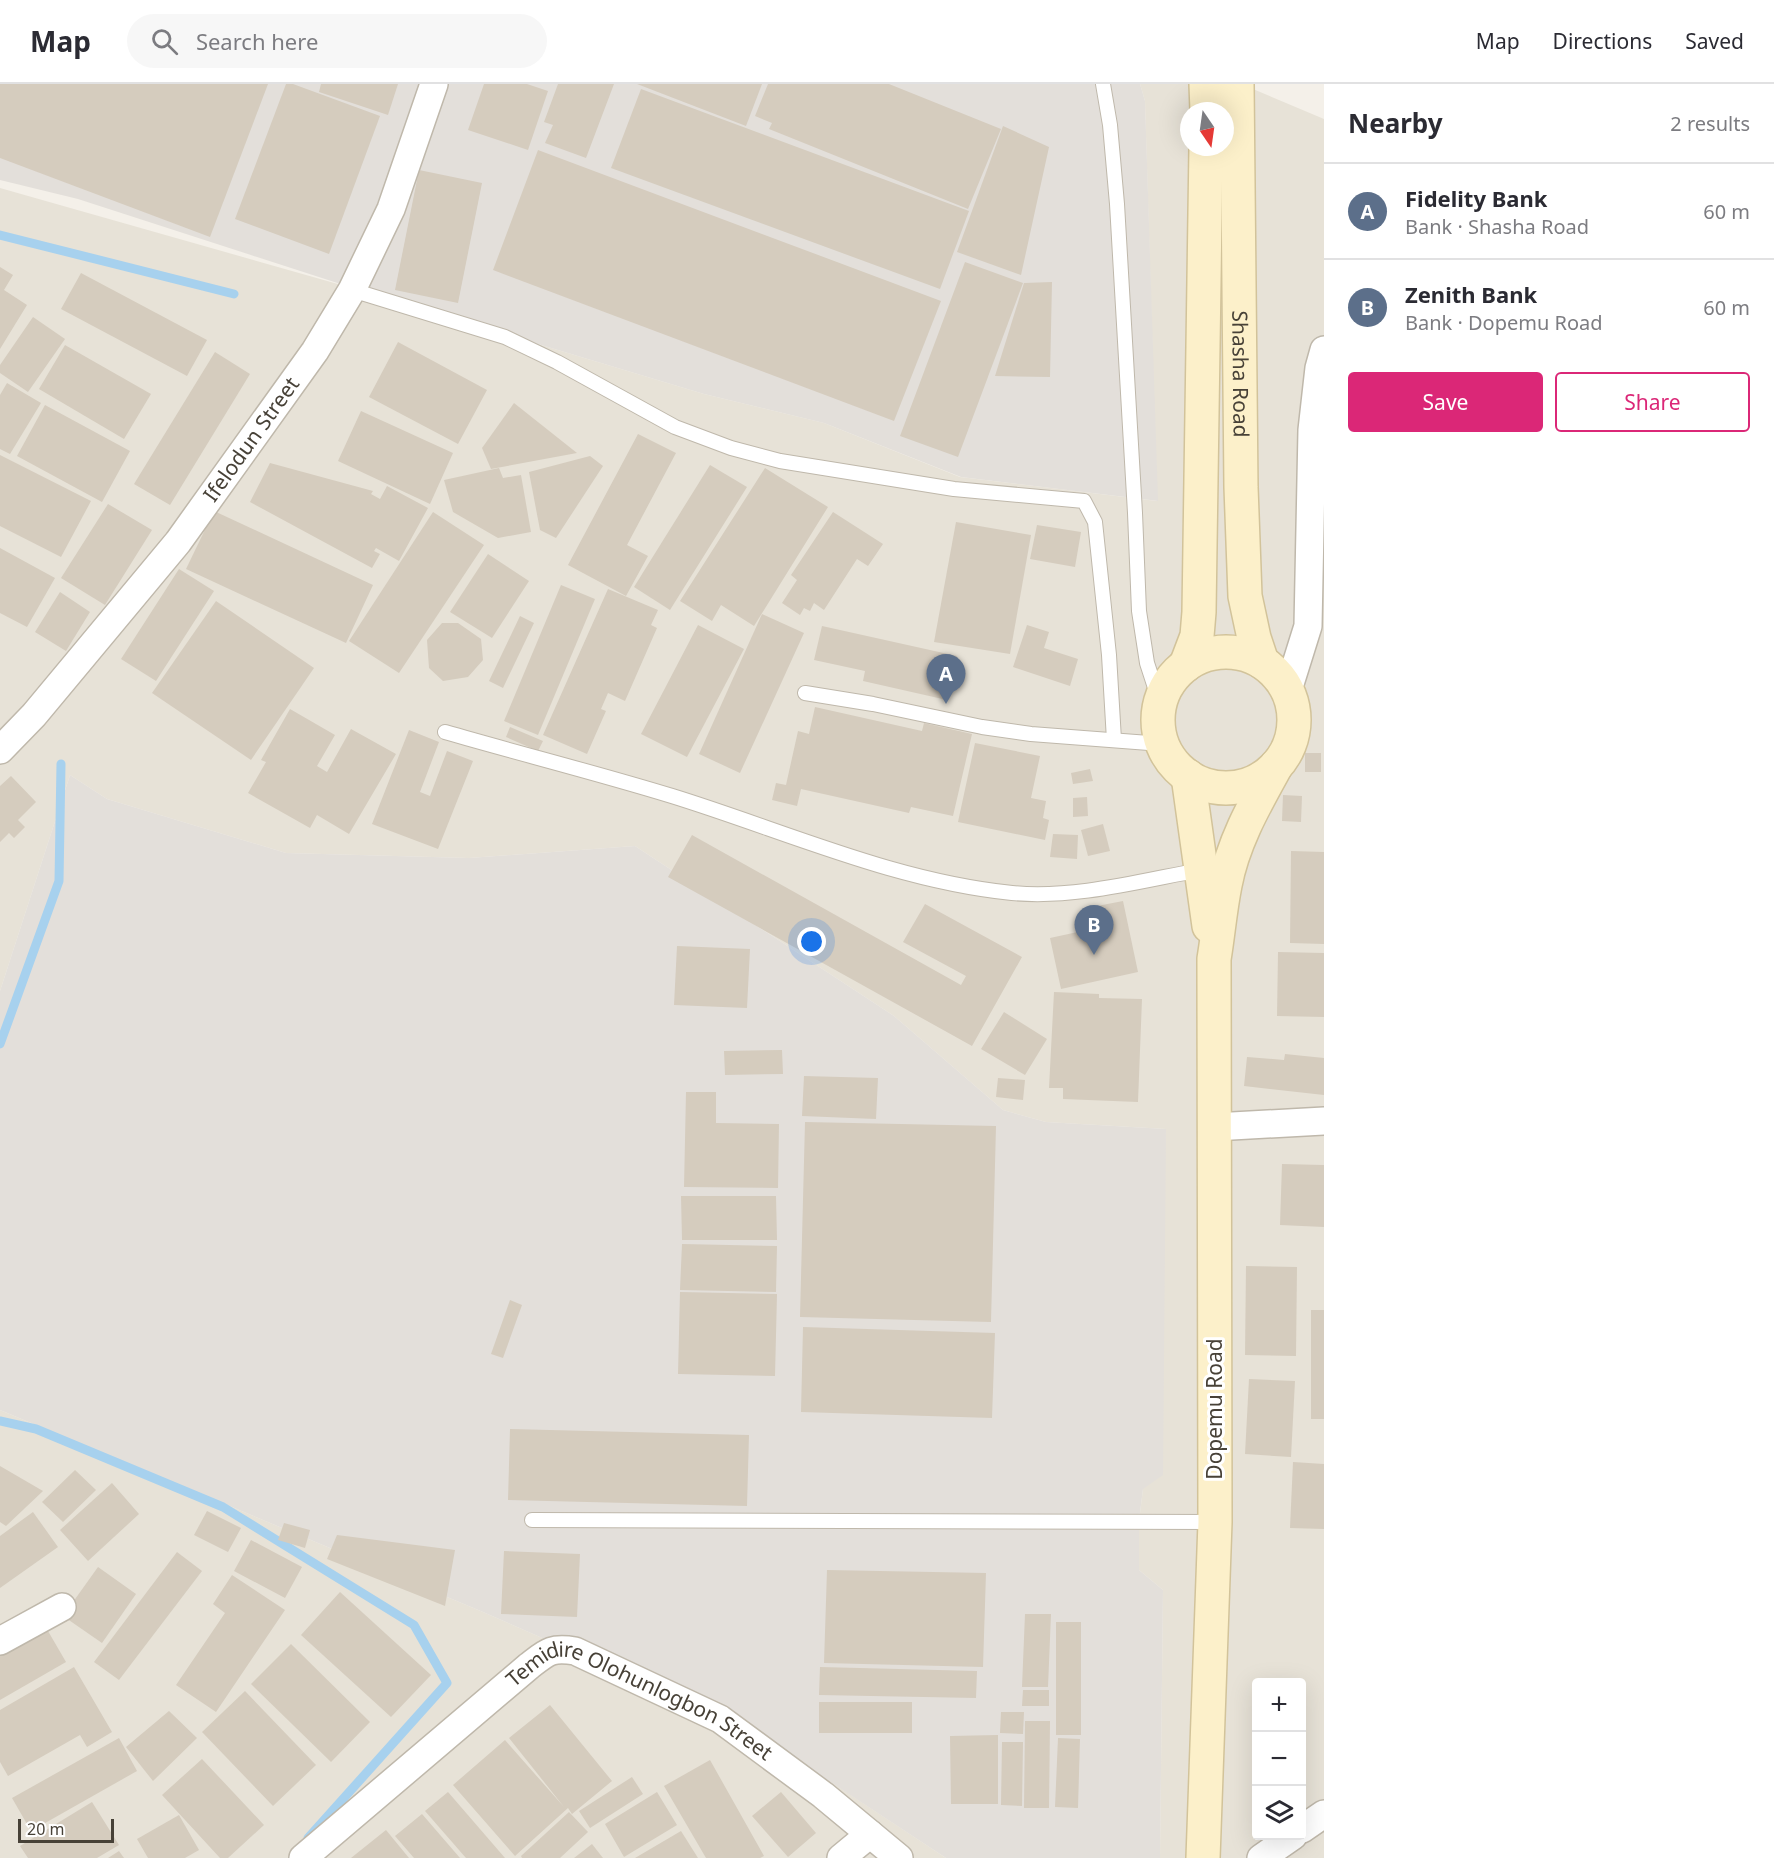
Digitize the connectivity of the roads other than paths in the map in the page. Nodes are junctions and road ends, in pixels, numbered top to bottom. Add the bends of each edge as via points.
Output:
1 (434, 84) edge
2 (1102, 84) edge
3 (1206, 84) edge
4 (1227, 101) edge
5 (1206, 156) edge
6 (352, 290) junction
7 (1324, 350) edge
8 (1262, 662) junction
9 (1186, 665) junction
10 (1288, 690) junction
11 (806, 693) dead end
12 (1160, 703) junction
13 (445, 732) dead end
14 (1114, 740) junction
15 (1162, 744) junction
16 (0, 750) edge
17 (1276, 766) junction
18 (1188, 776) junction
19 (1200, 870) junction
20 (1214, 959) junction
21 (1324, 1121) edge
22 (1214, 1127) junction
23 (532, 1520) dead end
24 (1215, 1521) junction
25 (62, 1606) dead end
26 (0, 1641) edge
27 (1324, 1814) edge
28 (1306, 1826) edge
29 (870, 1834) junction
30 (1287, 1840) edge
31 (303, 1858) edge
32 (841, 1858) edge
33 (899, 1858) edge
34 (1203, 1858) edge
35 (1261, 1858) edge

1 - 6 street, Ifelodun Street via 391,209
2 - 12 lane via 1117,204 1139,611 1147,663
3 - 4 main road, Shasha Road
4 - 8 main road, Shasha Road via 1245,596
5 - 9 main road, Shasha Road via 1199,612 1197,636
6 - 14 lane via 505,337 675,427 731,448 954,489 1084,501 1095,522
6 - 16 street, Ifelodun Street via 315,351 178,542 34,716
7 - 10 street via 1312,430 1308,626
8 - 9 main road via 1237,652 1210,654
8 - 10 main road via 1282,679
9 - 12 main road via 1169,682
10 - 17 main road via 1294,730 1288,750
11 - 14 lane via 982,727
12 - 15 main road via 1158,724
13 - 19 lane via 673,796 885,868 943,882 1013,893 1080,893
14 - 15 lane
15 - 18 main road
17 - 18 main road via 1257,781 1234,788 1210,786
17 - 20 main road via 1237,844 1225,884
18 - 19 main road
19 - 20 main road
20 - 22 main road, Dopemu Road
21 - 22 street
22 - 24 main road, Dopemu Road
23 - 24 lane
24 - 34 main road, Dopemu Road
25 - 26 street
27 - 28 street
29 - 31 street, Temidire Olohunlogbon Street via 720,1719 561,1648 551,1650 530,1666
29 - 32 street
29 - 33 street, Temidire Olohunlogbon Street
30 - 35 street

